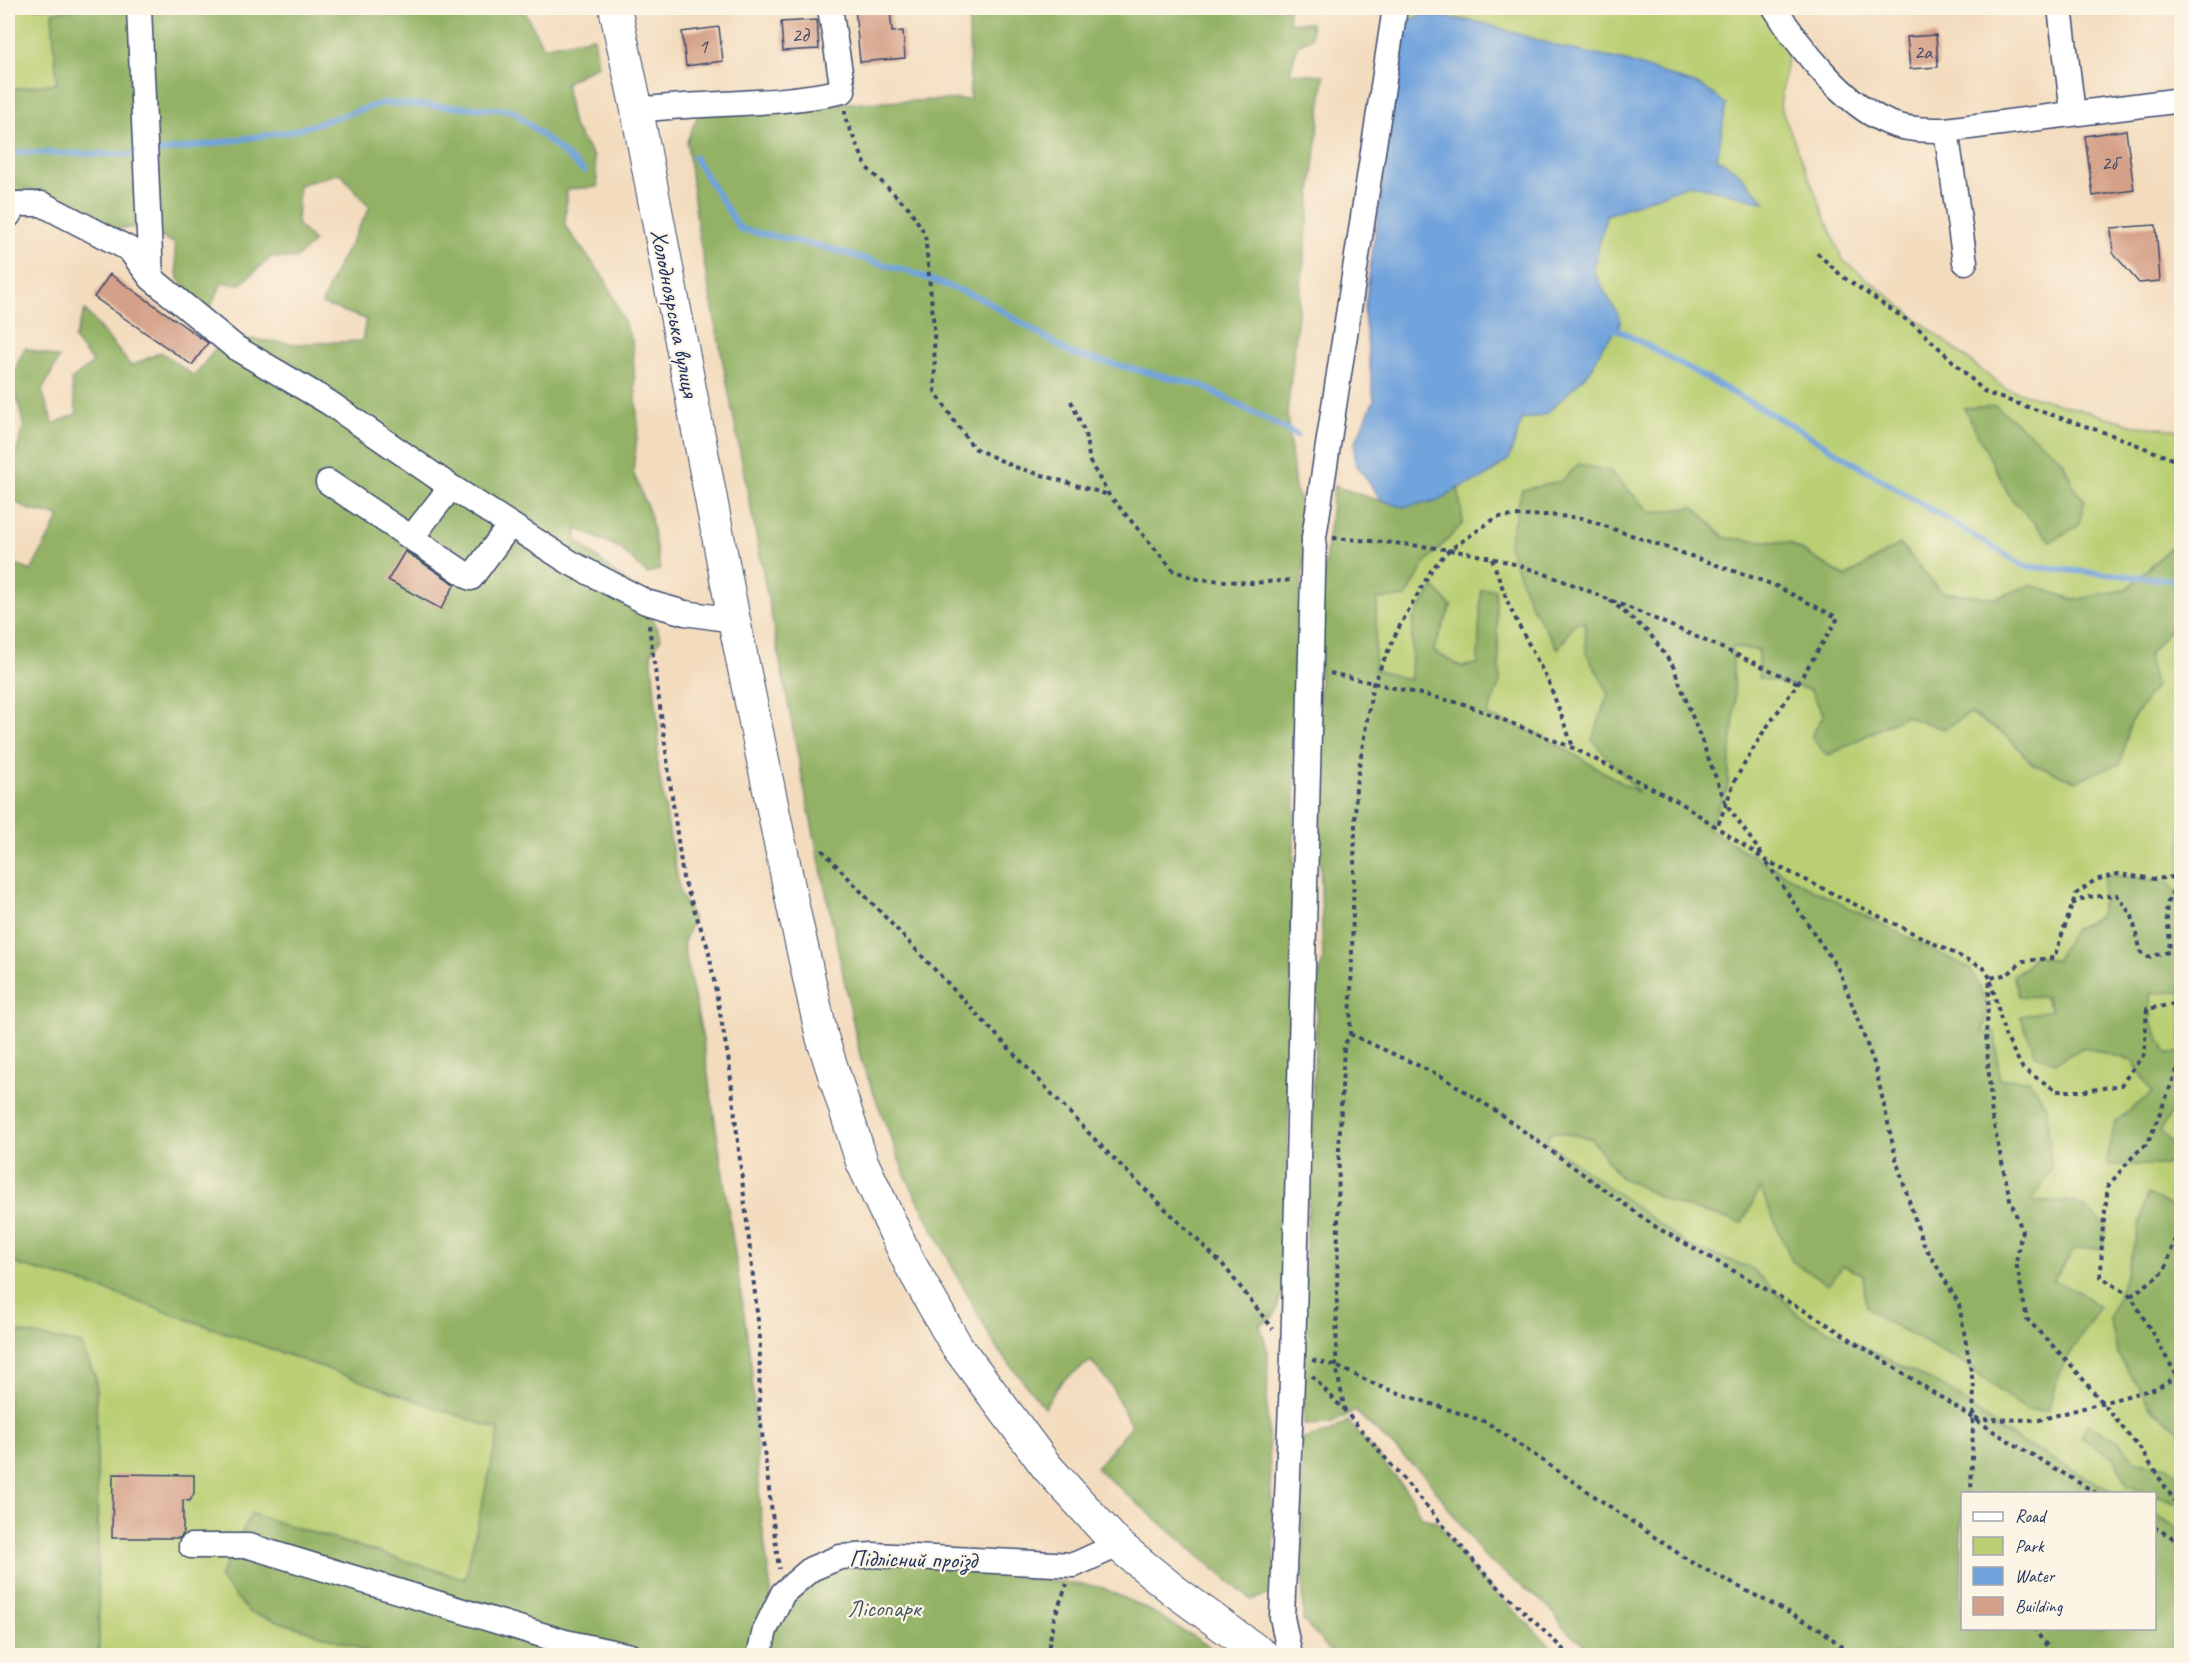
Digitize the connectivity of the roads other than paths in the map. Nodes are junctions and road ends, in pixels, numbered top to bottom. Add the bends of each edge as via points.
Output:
1 (139, 8) edge
2 (615, 8) edge
3 (830, 8) edge
4 (1395, 8) edge
5 (1775, 8) edge
6 (2060, 8) edge
7 (2181, 100) edge
8 (637, 110) junction
9 (2073, 113) junction
10 (1946, 130) junction
11 (8, 216) edge
12 (1965, 262) dead end
13 (151, 278) junction
14 (328, 483) dead end
15 (451, 487) junction
16 (510, 525) junction
17 (411, 538) junction
18 (734, 620) junction
19 (1118, 1545) junction
20 (191, 1546) dead end
21 (630, 1656) edge
22 (759, 1656) edge
23 (1264, 1656) edge
24 (1290, 1656) edge

1 - 13 street
2 - 8 main road, Холодноярська вулиця
3 - 8 street via 843,91 812,98
4 - 24 street via 1314,537 1293,1356 1282,1617
5 - 10 street via 1792,37 1814,62 1886,122 1916,130
6 - 9 street
7 - 9 street
8 - 18 main road, Холодноярська вулиця
9 - 10 street
10 - 12 street
11 - 13 street via 16,204 42,204 129,249
13 - 15 street via 236,348 328,402
14 - 17 street
15 - 16 street
15 - 17 street
16 - 17 street via 471,578
16 - 18 street via 646,602
18 - 19 main road, Холодноярська вулиця via 822,1037 862,1162 909,1262 956,1345 1047,1467
19 - 22 street, Підлісний проїзд via 1074,1565 873,1555 840,1557 811,1569 783,1593 765,1630
19 - 23 main road, Холодноярська вулиця
20 - 21 street via 249,1546 565,1642

